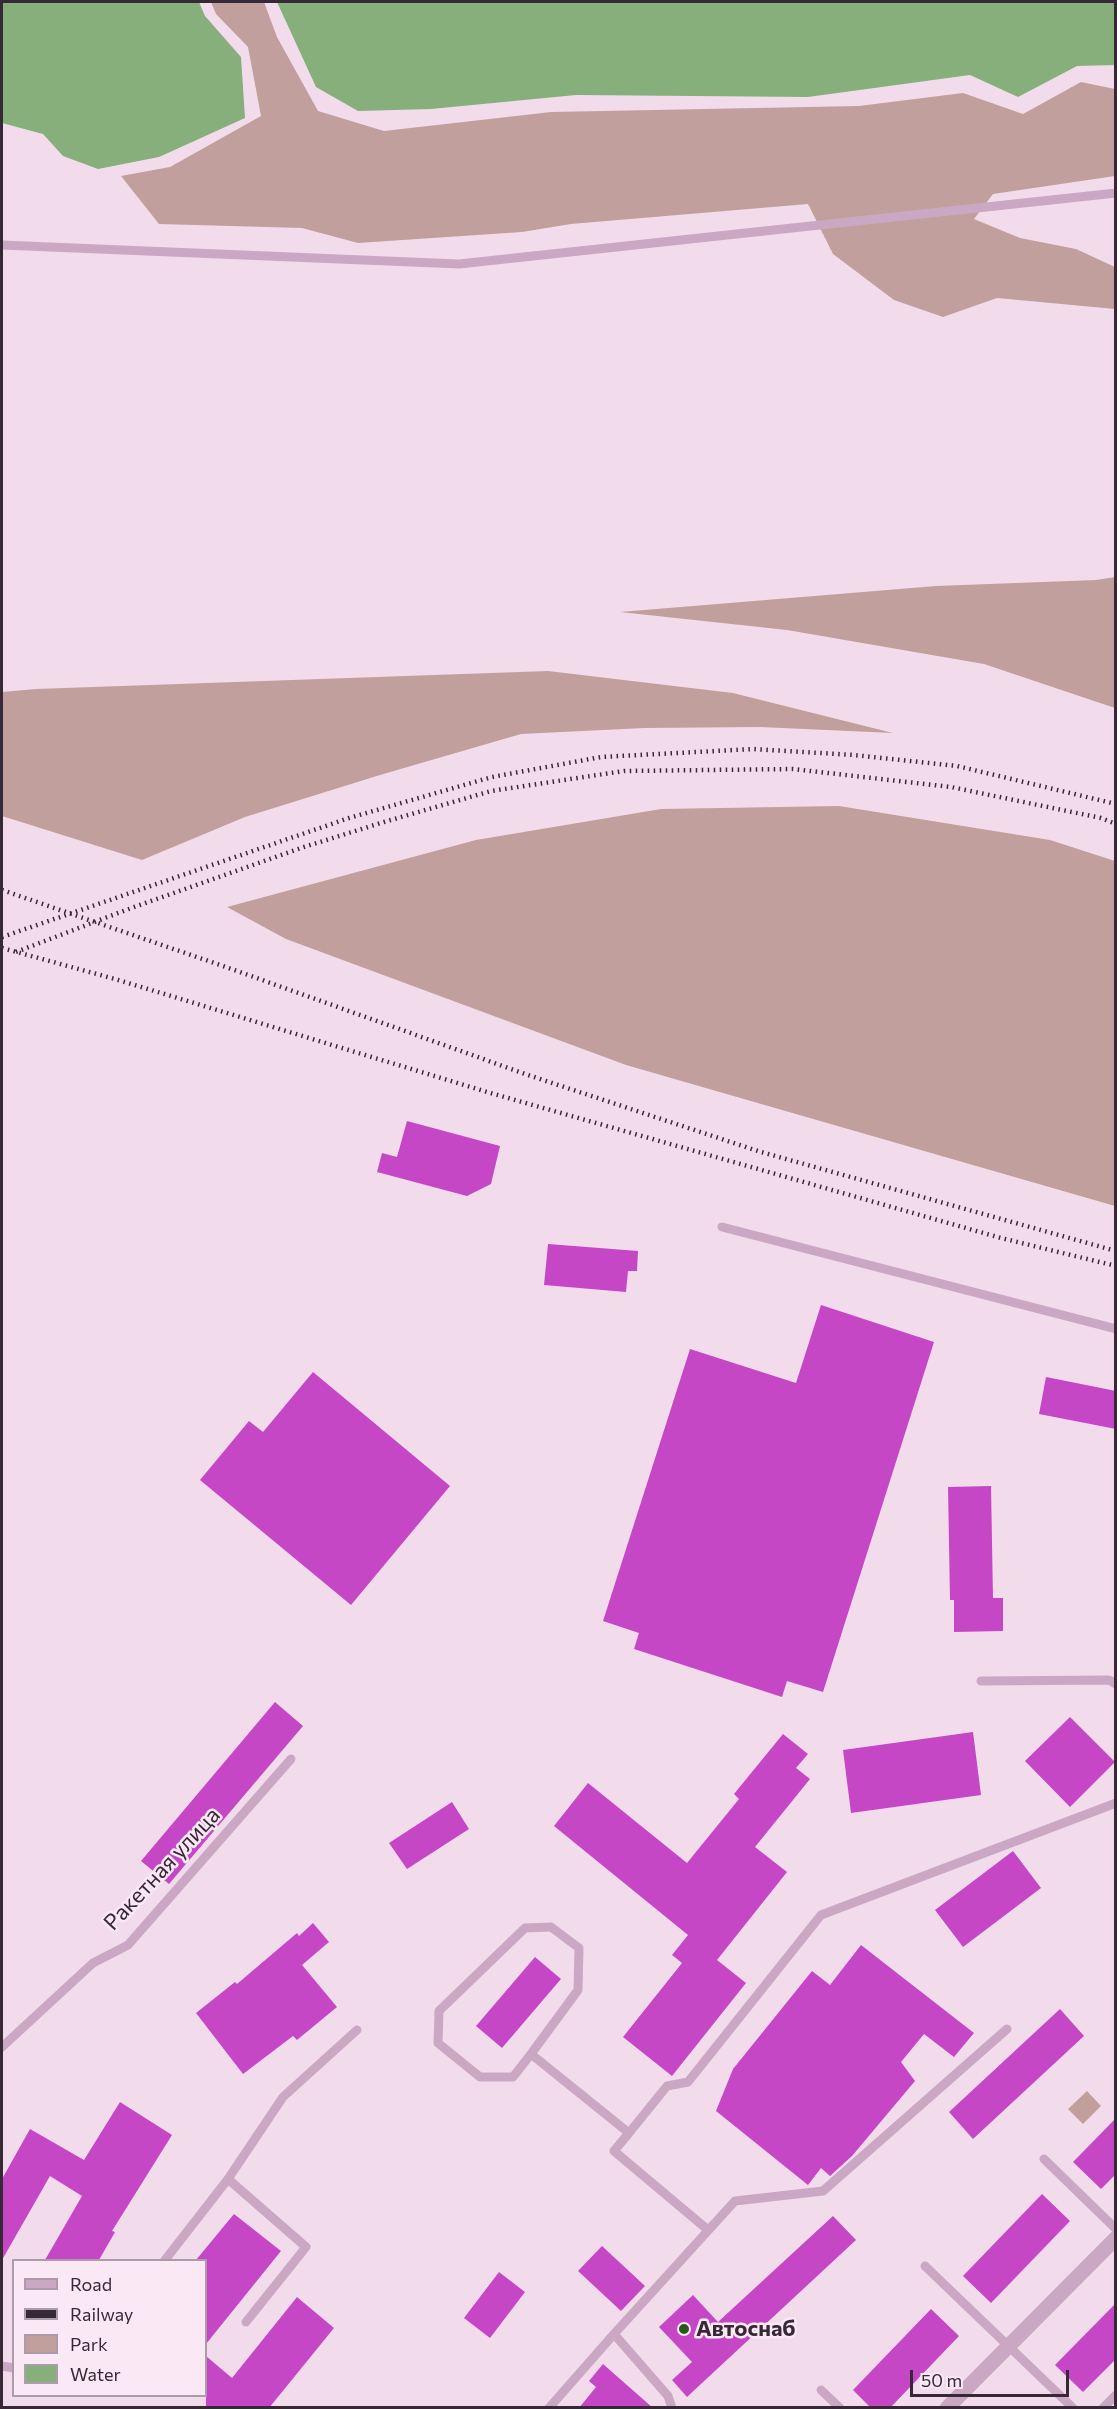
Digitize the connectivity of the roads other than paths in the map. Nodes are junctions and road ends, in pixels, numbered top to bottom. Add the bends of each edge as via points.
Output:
1 (1116, 193) edge
2 (2, 244) edge
3 (722, 1227) dead end
4 (1116, 1329) edge
5 (981, 1681) dead end
6 (1116, 1684) edge
7 (291, 1759) dead end
8 (1116, 1803) edge
9 (1007, 2029) dead end
10 (357, 2030) dead end
11 (2, 2047) edge
12 (531, 2054) junction
13 (629, 2133) junction
14 (1044, 2159) dead end
15 (228, 2179) junction
16 (1116, 2229) edge
17 (708, 2230) junction
18 (1116, 2238) edge
19 (166, 2259) edge
20 (925, 2266) dead end
21 (246, 2322) dead end
22 (614, 2334) junction
23 (1009, 2345) junction
24 (820, 2390) dead end
25 (1116, 2395) edge
26 (549, 2408) edge
27 (672, 2408) edge
28 (840, 2408) edge
29 (947, 2408) edge
30 (1073, 2408) edge
31 (1103, 2408) edge

1 - 2 lane via 459,264
3 - 4 lane
5 - 6 lane via 1109,1680
7 - 11 lane, Ракетная улица via 128,1946 93,1963
8 - 13 lane via 821,1916 688,2082 667,2086
9 - 17 lane via 823,2191 735,2200
10 - 15 lane via 283,2097
12 - 12 lane via 513,2077 480,2077 438,2043 439,2011 525,1928 551,1927 579,1948 578,1990
12 - 13 lane
13 - 17 lane via 615,2151
14 - 16 lane
15 - 19 lane
15 - 21 lane via 306,2247
17 - 22 lane
18 - 23 street
20 - 23 lane
22 - 26 lane
22 - 27 lane via 668,2396
23 - 29 street
23 - 30 lane
24 - 28 lane
25 - 31 lane

